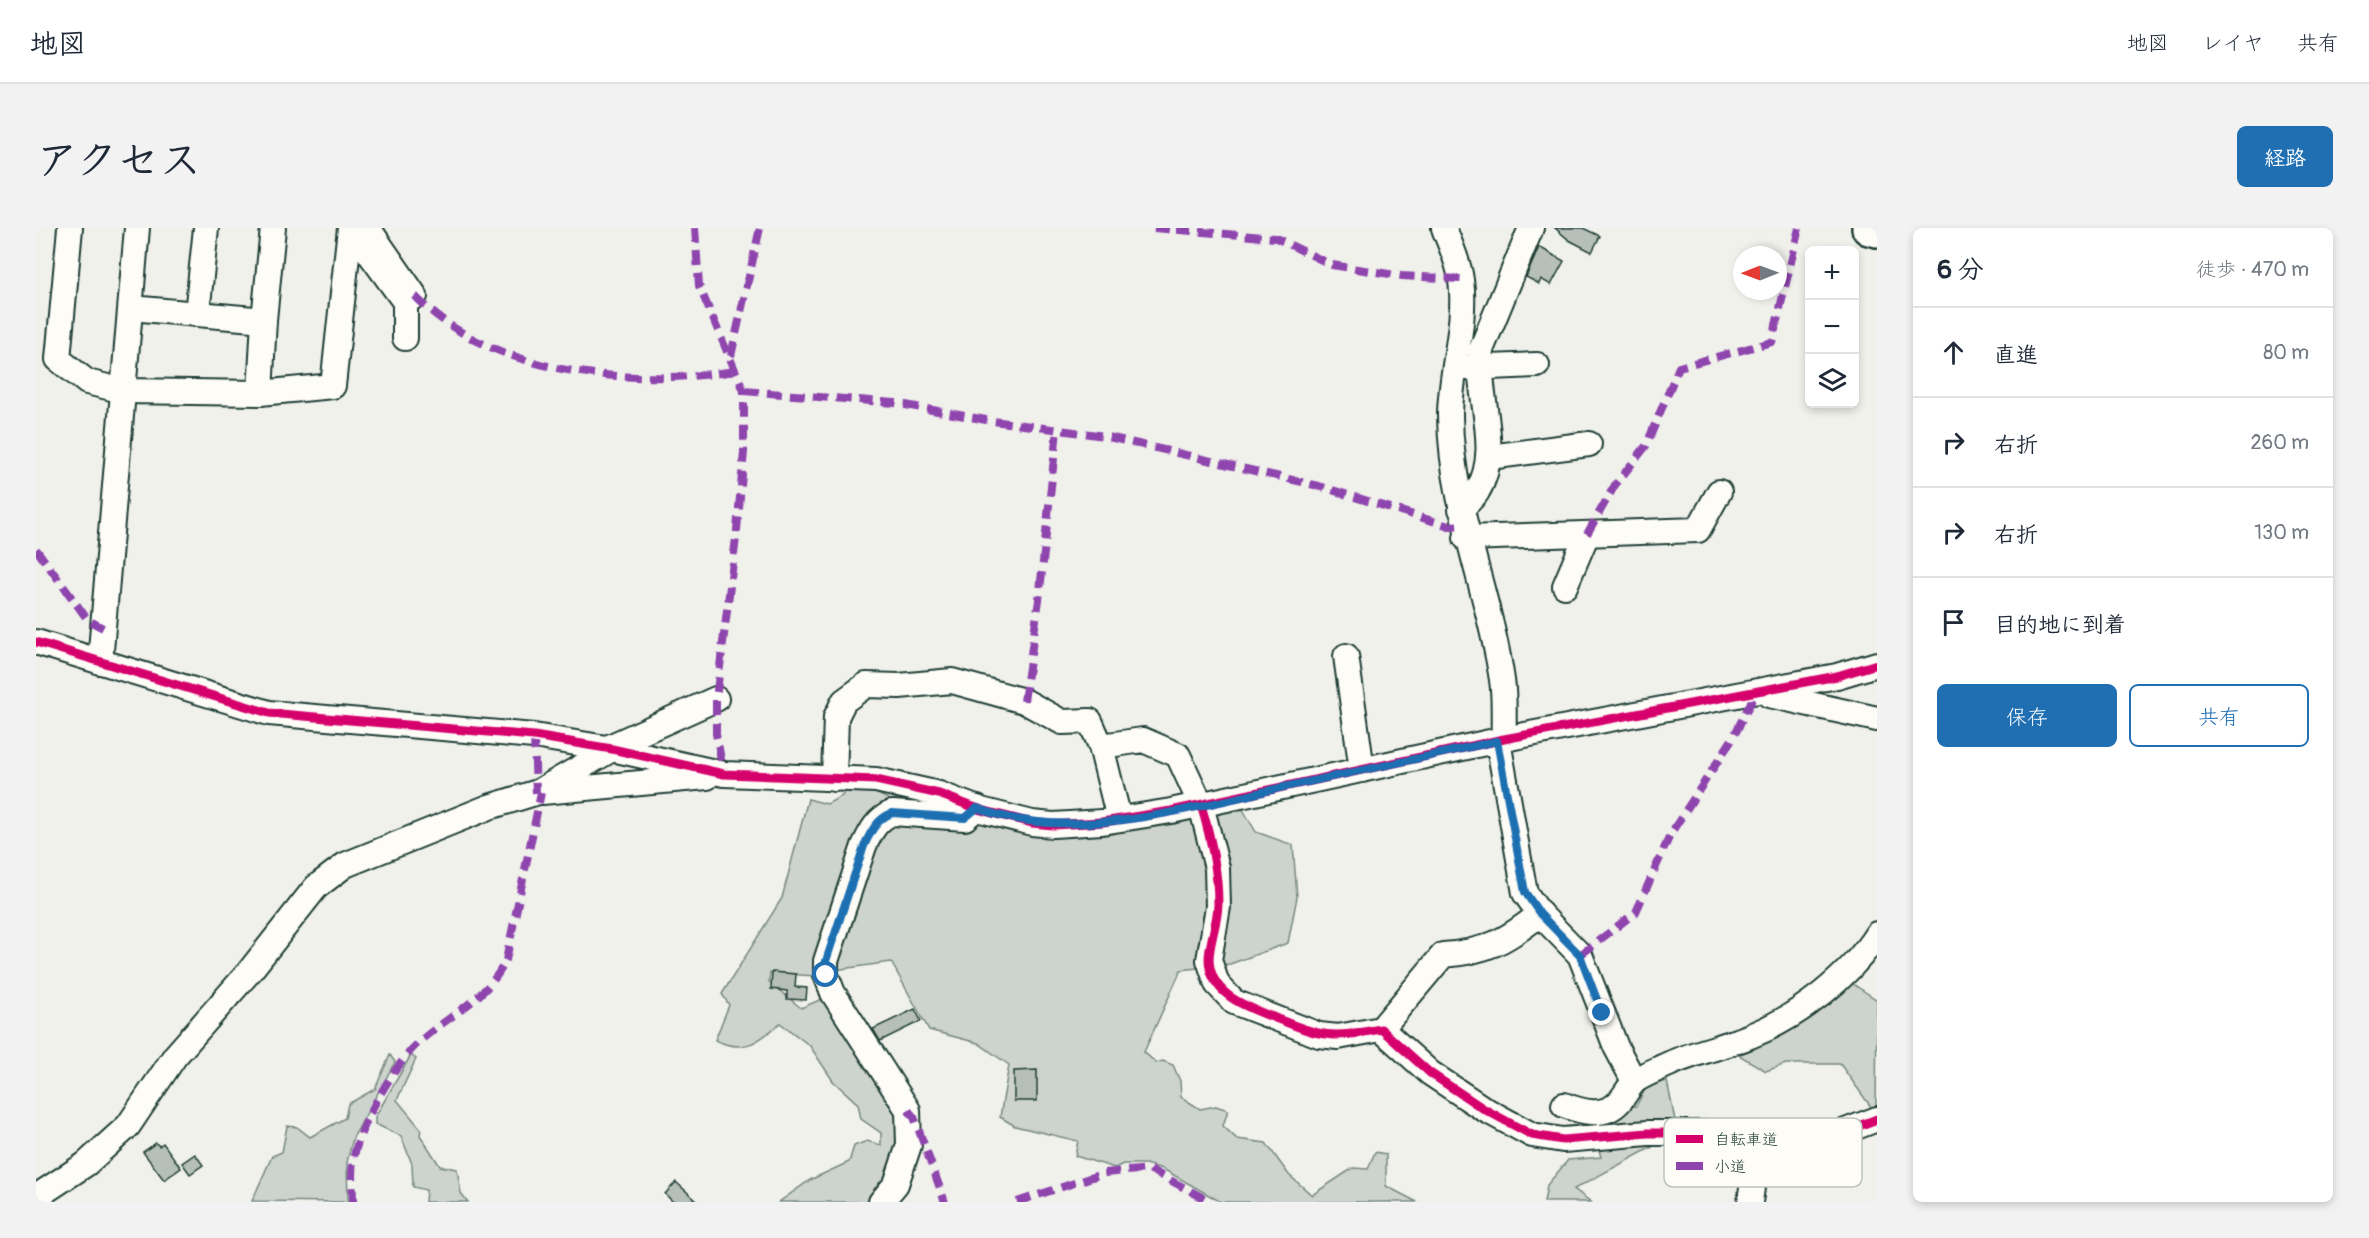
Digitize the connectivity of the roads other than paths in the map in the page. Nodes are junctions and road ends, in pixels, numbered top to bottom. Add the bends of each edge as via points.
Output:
1 (70, 228) edge
2 (137, 228) edge
3 (206, 228) edge
4 (273, 228) edge
5 (350, 228) edge
6 (1444, 228) edge
7 (1531, 228) edge
8 (1869, 228) edge
9 (1877, 230) edge
10 (370, 239) edge
11 (131, 308) junction
12 (197, 314) junction
13 (264, 320) junction
14 (405, 338) dead end
15 (1537, 365) dead end
16 (1479, 367) junction
17 (1454, 369) junction
18 (124, 391) junction
19 (260, 393) junction
20 (1589, 444) dead end
21 (1489, 457) junction
22 (1719, 492) dead end
23 (1461, 509) junction
24 (1587, 534) junction
25 (1466, 538) junction
26 (1565, 586) dead end
27 (36, 642) edge
28 (1346, 656) dead end
29 (100, 662) junction
30 (1877, 664) edge
31 (1752, 693) junction
32 (716, 699) dead end
33 (1877, 719) edge
34 (1500, 740) junction
35 (1101, 746) junction
36 (610, 749) junction
37 (1362, 770) junction
38 (724, 774) junction
39 (834, 779) junction
40 (536, 793) junction
41 (1201, 805) junction
42 (977, 808) junction
43 (1119, 819) junction
44 (1540, 914) junction
45 (1877, 934) edge
46 (1381, 1029) junction
47 (1634, 1081) junction
48 (1564, 1106) dead end
49 (1877, 1119) edge
50 (1862, 1125) edge
51 (1664, 1133) edge
52 (1752, 1187) edge
53 (36, 1197) edge
54 (881, 1202) edge
55 (1750, 1202) edge

1 - 18 street via 58,359 87,382
2 - 11 street
3 - 12 street
4 - 13 street
5 - 10 street
5 - 19 street via 333,386
6 - 17 street via 1461,279
7 - 16 street via 1481,350
8 - 9 highway
10 - 14 street via 410,299
11 - 12 street
11 - 18 street
12 - 13 street
13 - 19 street
15 - 16 street
16 - 17 street
16 - 21 street
17 - 23 street via 1450,428
18 - 19 street
18 - 29 street
20 - 21 street
21 - 23 street via 1477,492
22 - 24 street via 1698,530
23 - 25 street
24 - 25 street
24 - 26 street
25 - 34 street via 1498,656 1502,683
27 - 29 street
28 - 37 street
29 - 36 street via 269,713 534,736
30 - 31 street
31 - 33 street via 1792,698
31 - 34 street
32 - 36 street
34 - 37 street
34 - 44 street via 1525,892
35 - 39 street via 1090,722 1062,722 1024,701 952,681 866,685 844,701 836,717
35 - 41 street via 1143,740 1178,755
35 - 43 street
36 - 38 street
36 - 40 street
37 - 41 street
38 - 39 street
38 - 40 street
39 - 42 street via 906,785
40 - 53 street via 489,807 331,873 175,1056 128,1126 86,1164
41 - 43 street
41 - 46 street via 1217,868 1218,907 1209,960 1217,984 1234,1002 1318,1035 1338,1037
42 - 43 street via 1053,825
42 - 54 street via 965,818 892,813 873,828 826,961 826,975 834,993 908,1110 909,1145 896,1184
44 - 46 street via 1510,938 1482,950 1443,955
44 - 47 street via 1580,955 1616,1047
45 - 47 street via 1836,980 1790,1015 1753,1035 1671,1063
46 - 51 street via 1431,1073 1532,1136 1563,1140
47 - 48 street via 1612,1109 1582,1112
49 - 50 street
52 - 55 street

